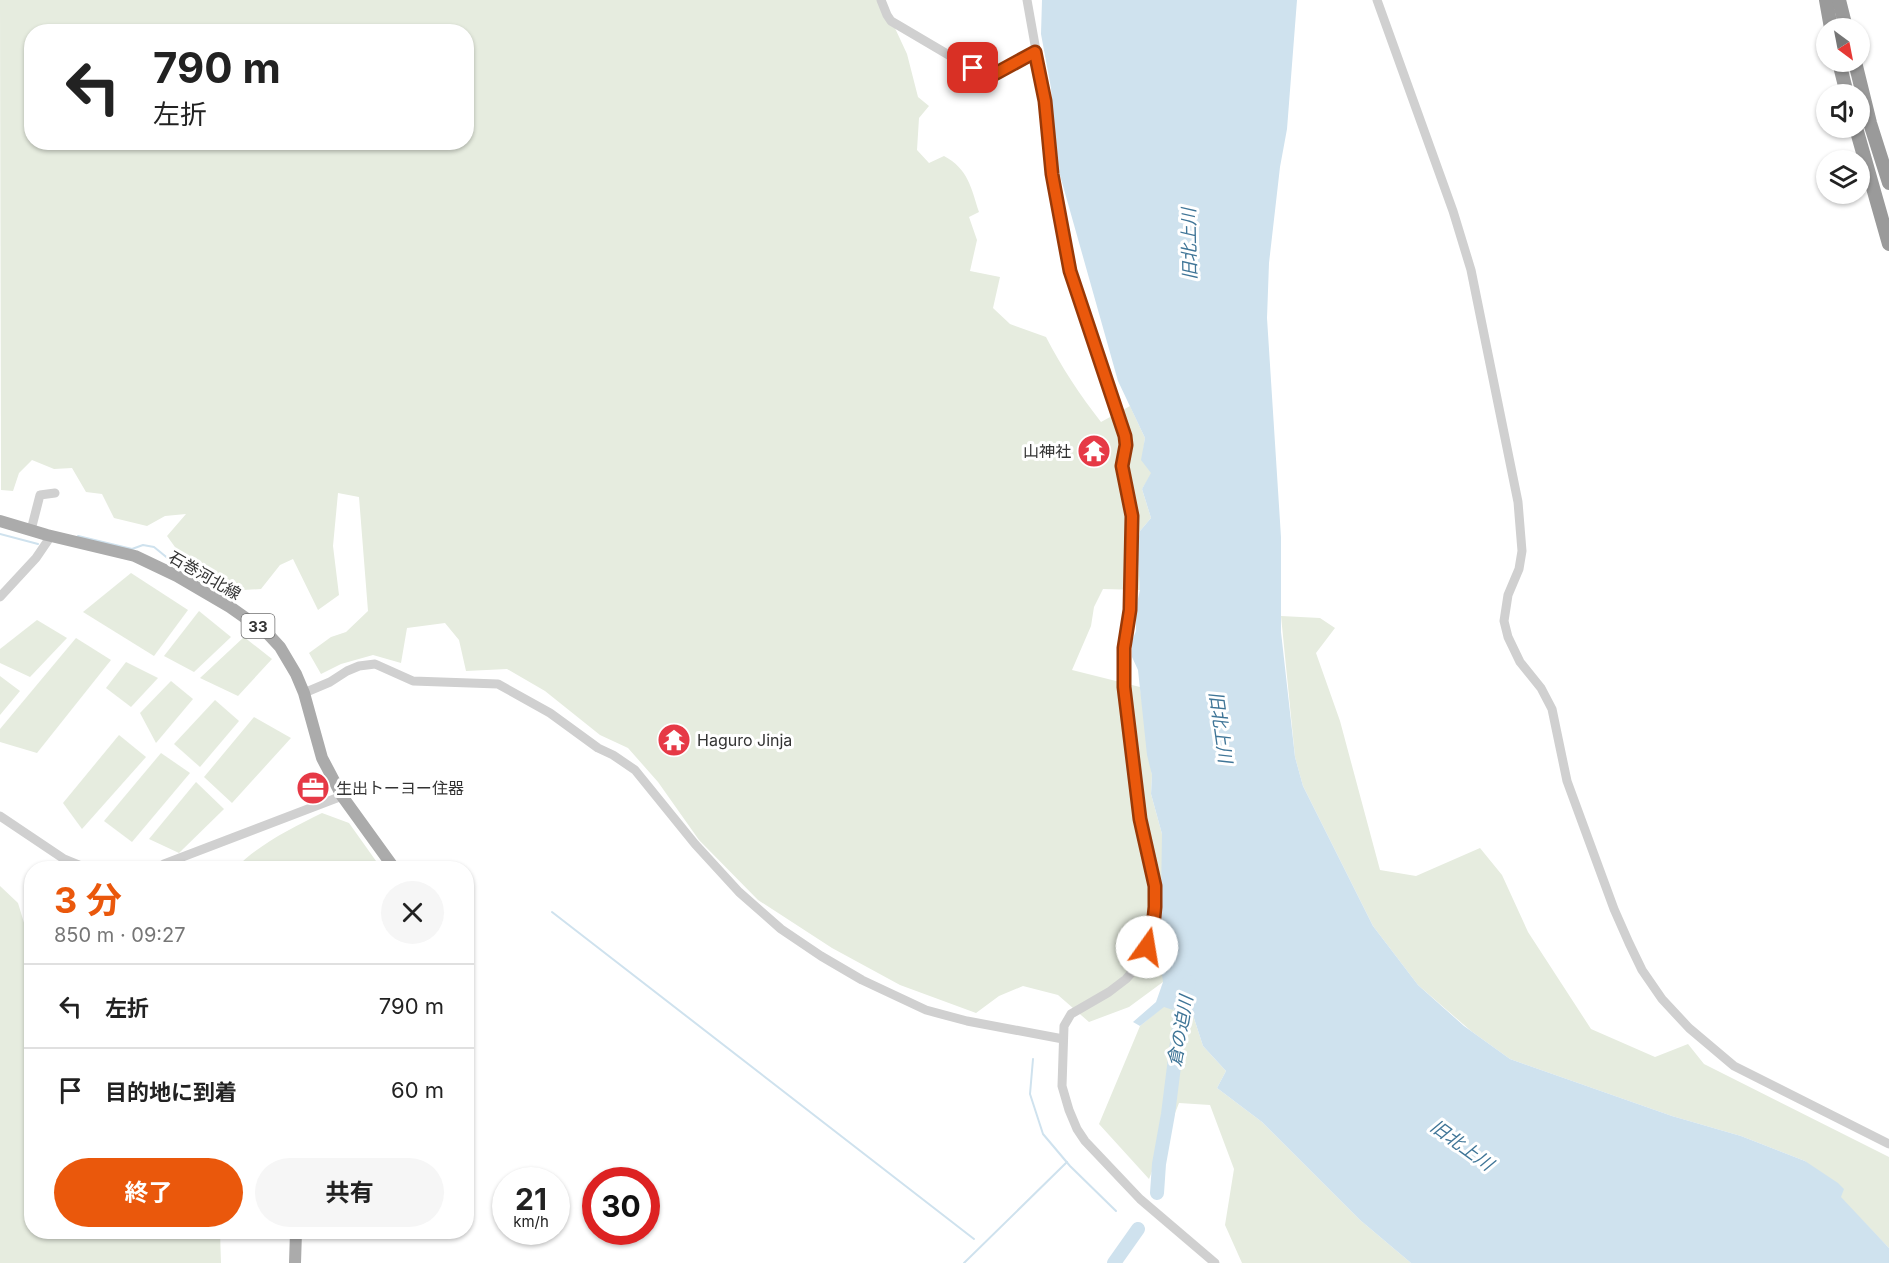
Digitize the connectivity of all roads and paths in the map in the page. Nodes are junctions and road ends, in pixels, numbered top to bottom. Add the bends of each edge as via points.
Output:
1 (881, 0) edge
2 (1027, 0) edge
3 (1377, 0) edge
4 (1826, 0) edge
5 (1839, 0) edge
6 (1829, 18) edge
7 (1844, 18) edge
8 (1035, 52) junction
9 (1857, 72) edge
10 (1859, 138) edge
11 (1889, 183) edge
12 (1889, 244) edge
13 (55, 493) dead end
14 (0, 521) edge
15 (31, 530) junction
16 (51, 536) junction
17 (0, 597) edge
18 (304, 693) junction
19 (342, 796) junction
20 (0, 816) edge
21 (67, 861) edge
22 (172, 861) edge
23 (389, 861) edge
24 (1062, 1039) junction
25 (1889, 1144) edge
26 (296, 1239) edge
27 (295, 1263) edge
28 (1215, 1263) edge

1 - 8 street via 891,21 986,77
2 - 8 street
3 - 25 street via 1474,281 1518,502 1522,551 1508,596 1504,621 1508,636 1520,662 1552,709 1567,781 1629,943 1662,999 1734,1066
4 - 6 highway
5 - 7 highway
8 - 24 street via 1070,271 1125,436 1122,466 1132,516 1124,687 1140,819 1155,886 1153,927 1139,964 1109,992 1071,1014
9 - 11 highway
10 - 12 highway
13 - 15 street via 40,495
14 - 15 main road, 石巻河北線 / 33
15 - 16 main road, 石巻河北線 / 33
16 - 17 street
16 - 18 main road, 石巻河北線 / 33 via 135,556 230,607 280,647
18 - 19 main road, 石巻河北線 / 33 via 322,758
18 - 24 street via 359,666 375,664 413,681 498,684 550,713 635,771 739,892 780,929 821,956 862,981 926,1010 967,1022
19 - 22 street
19 - 23 main road, 石巻河北線 / 33
20 - 21 street
24 - 28 street via 1062,1086 1085,1141 1140,1199
26 - 27 main road

